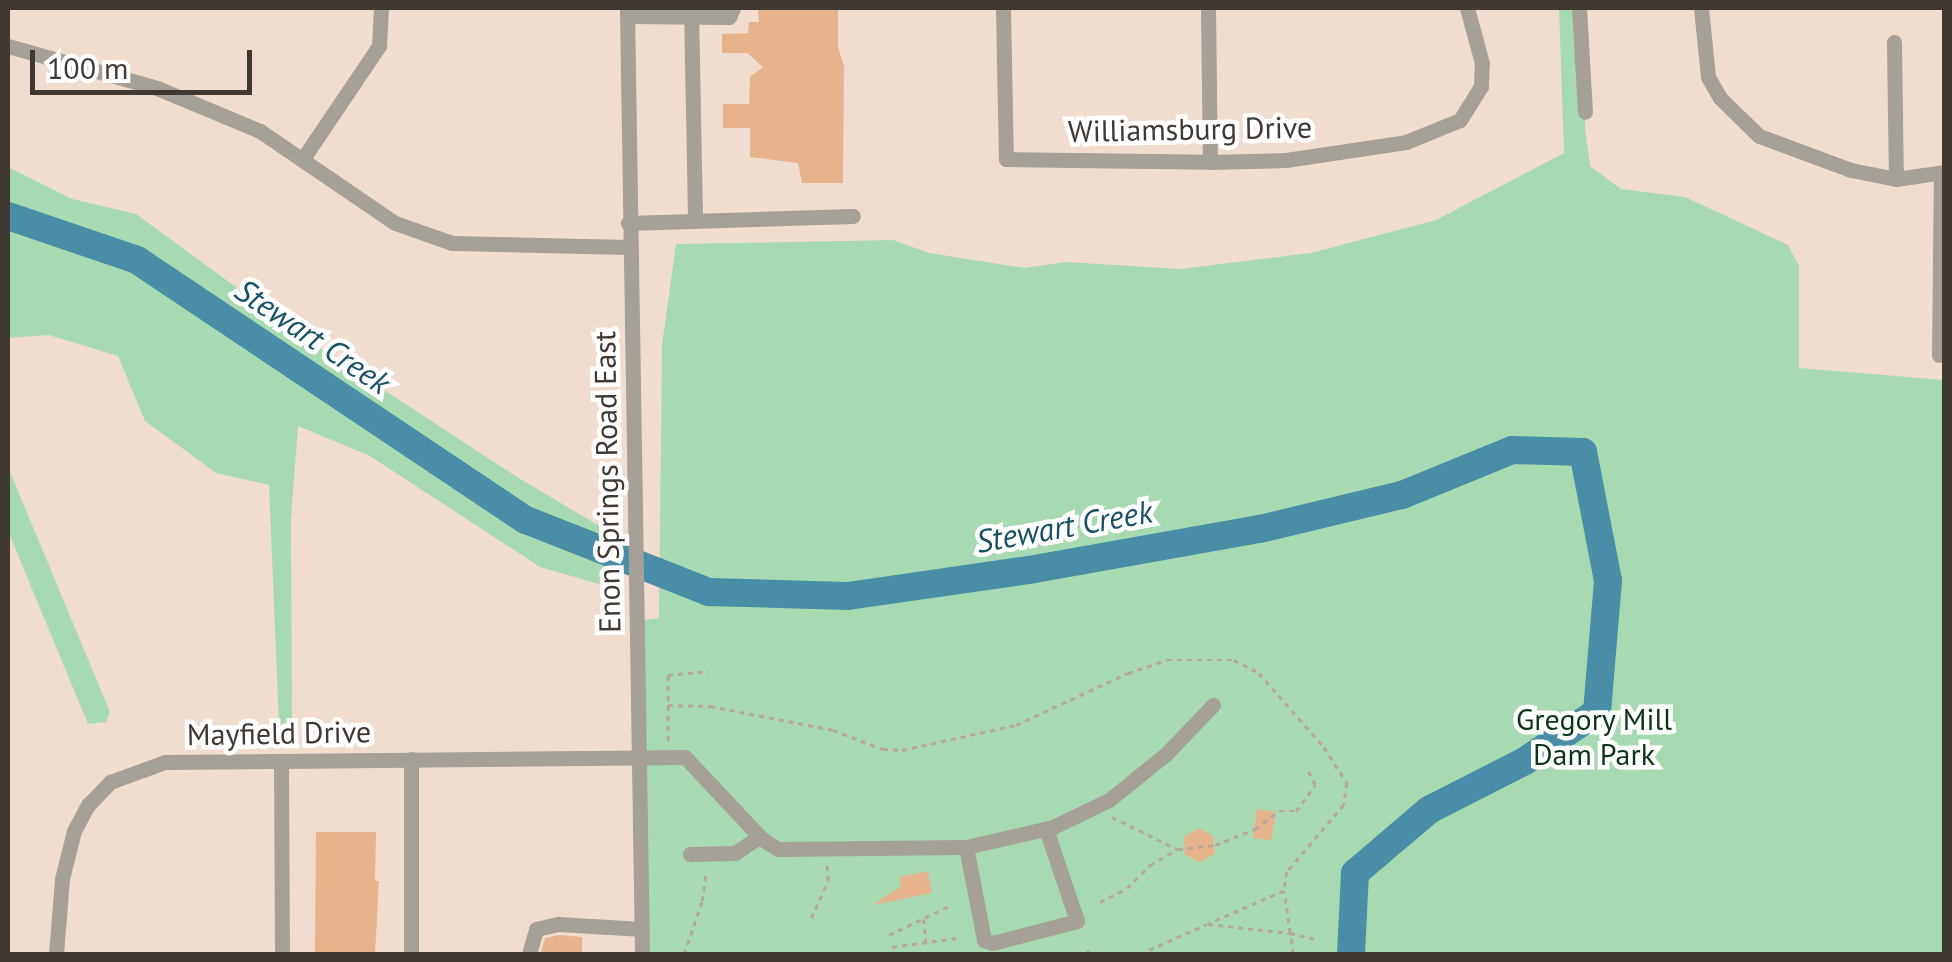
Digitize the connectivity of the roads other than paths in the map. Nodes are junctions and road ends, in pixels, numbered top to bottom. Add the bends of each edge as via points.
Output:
1 (380, 8) edge
2 (733, 8) edge
3 (1003, 8) edge
4 (1208, 8) edge
5 (1467, 8) edge
6 (1579, 8) edge
7 (1701, 8) edge
8 (627, 12) edge
9 (691, 12) edge
10 (1894, 42) dead end
11 (8, 46) edge
12 (1585, 112) dead end
13 (302, 160) junction
14 (1210, 162) junction
15 (1943, 172) edge
16 (1896, 178) junction
17 (853, 216) dead end
18 (695, 221) junction
19 (628, 224) junction
20 (629, 247) junction
21 (1939, 355) dead end
22 (1213, 705) dead end
23 (639, 757) junction
24 (411, 760) junction
25 (281, 761) junction
26 (1046, 829) junction
27 (759, 837) junction
28 (966, 848) junction
29 (690, 854) dead end
30 (642, 929) junction
31 (56, 954) edge
32 (282, 954) edge
33 (410, 954) edge
34 (529, 954) edge
35 (642, 954) edge

1 - 13 street via 379,46
2 - 9 street via 728,17
3 - 14 street, Williamsburg Drive via 1006,159
4 - 14 street
5 - 14 street, Williamsburg Drive via 1481,86 1460,120 1406,142 1286,160
6 - 12 street
7 - 16 street via 1708,77 1759,136 1851,170
8 - 9 street
8 - 19 street, Enon Springs Road East
9 - 18 street
10 - 16 street
11 - 13 street via 157,88 260,131
13 - 20 street via 395,223 452,244
15 - 16 street
15 - 21 street
17 - 18 street
18 - 19 street
19 - 20 street, Enon Springs Road East
20 - 23 street, Enon Springs Road East
22 - 26 street via 1166,754 1093,808
23 - 24 street, Mayfield Drive
23 - 27 street, Mayfield Drive via 685,758
23 - 30 street, Enon Springs Road East
24 - 25 street, Mayfield Drive
24 - 33 street
25 - 31 street, Mayfield Drive via 166,762 110,782 74,831
25 - 32 street
26 - 28 street
26 - 28 street via 1077,922 993,943 984,940
27 - 28 street via 778,849
27 - 29 street via 735,853
30 - 34 street via 558,924 536,930
30 - 35 street, Enon Springs Road East

